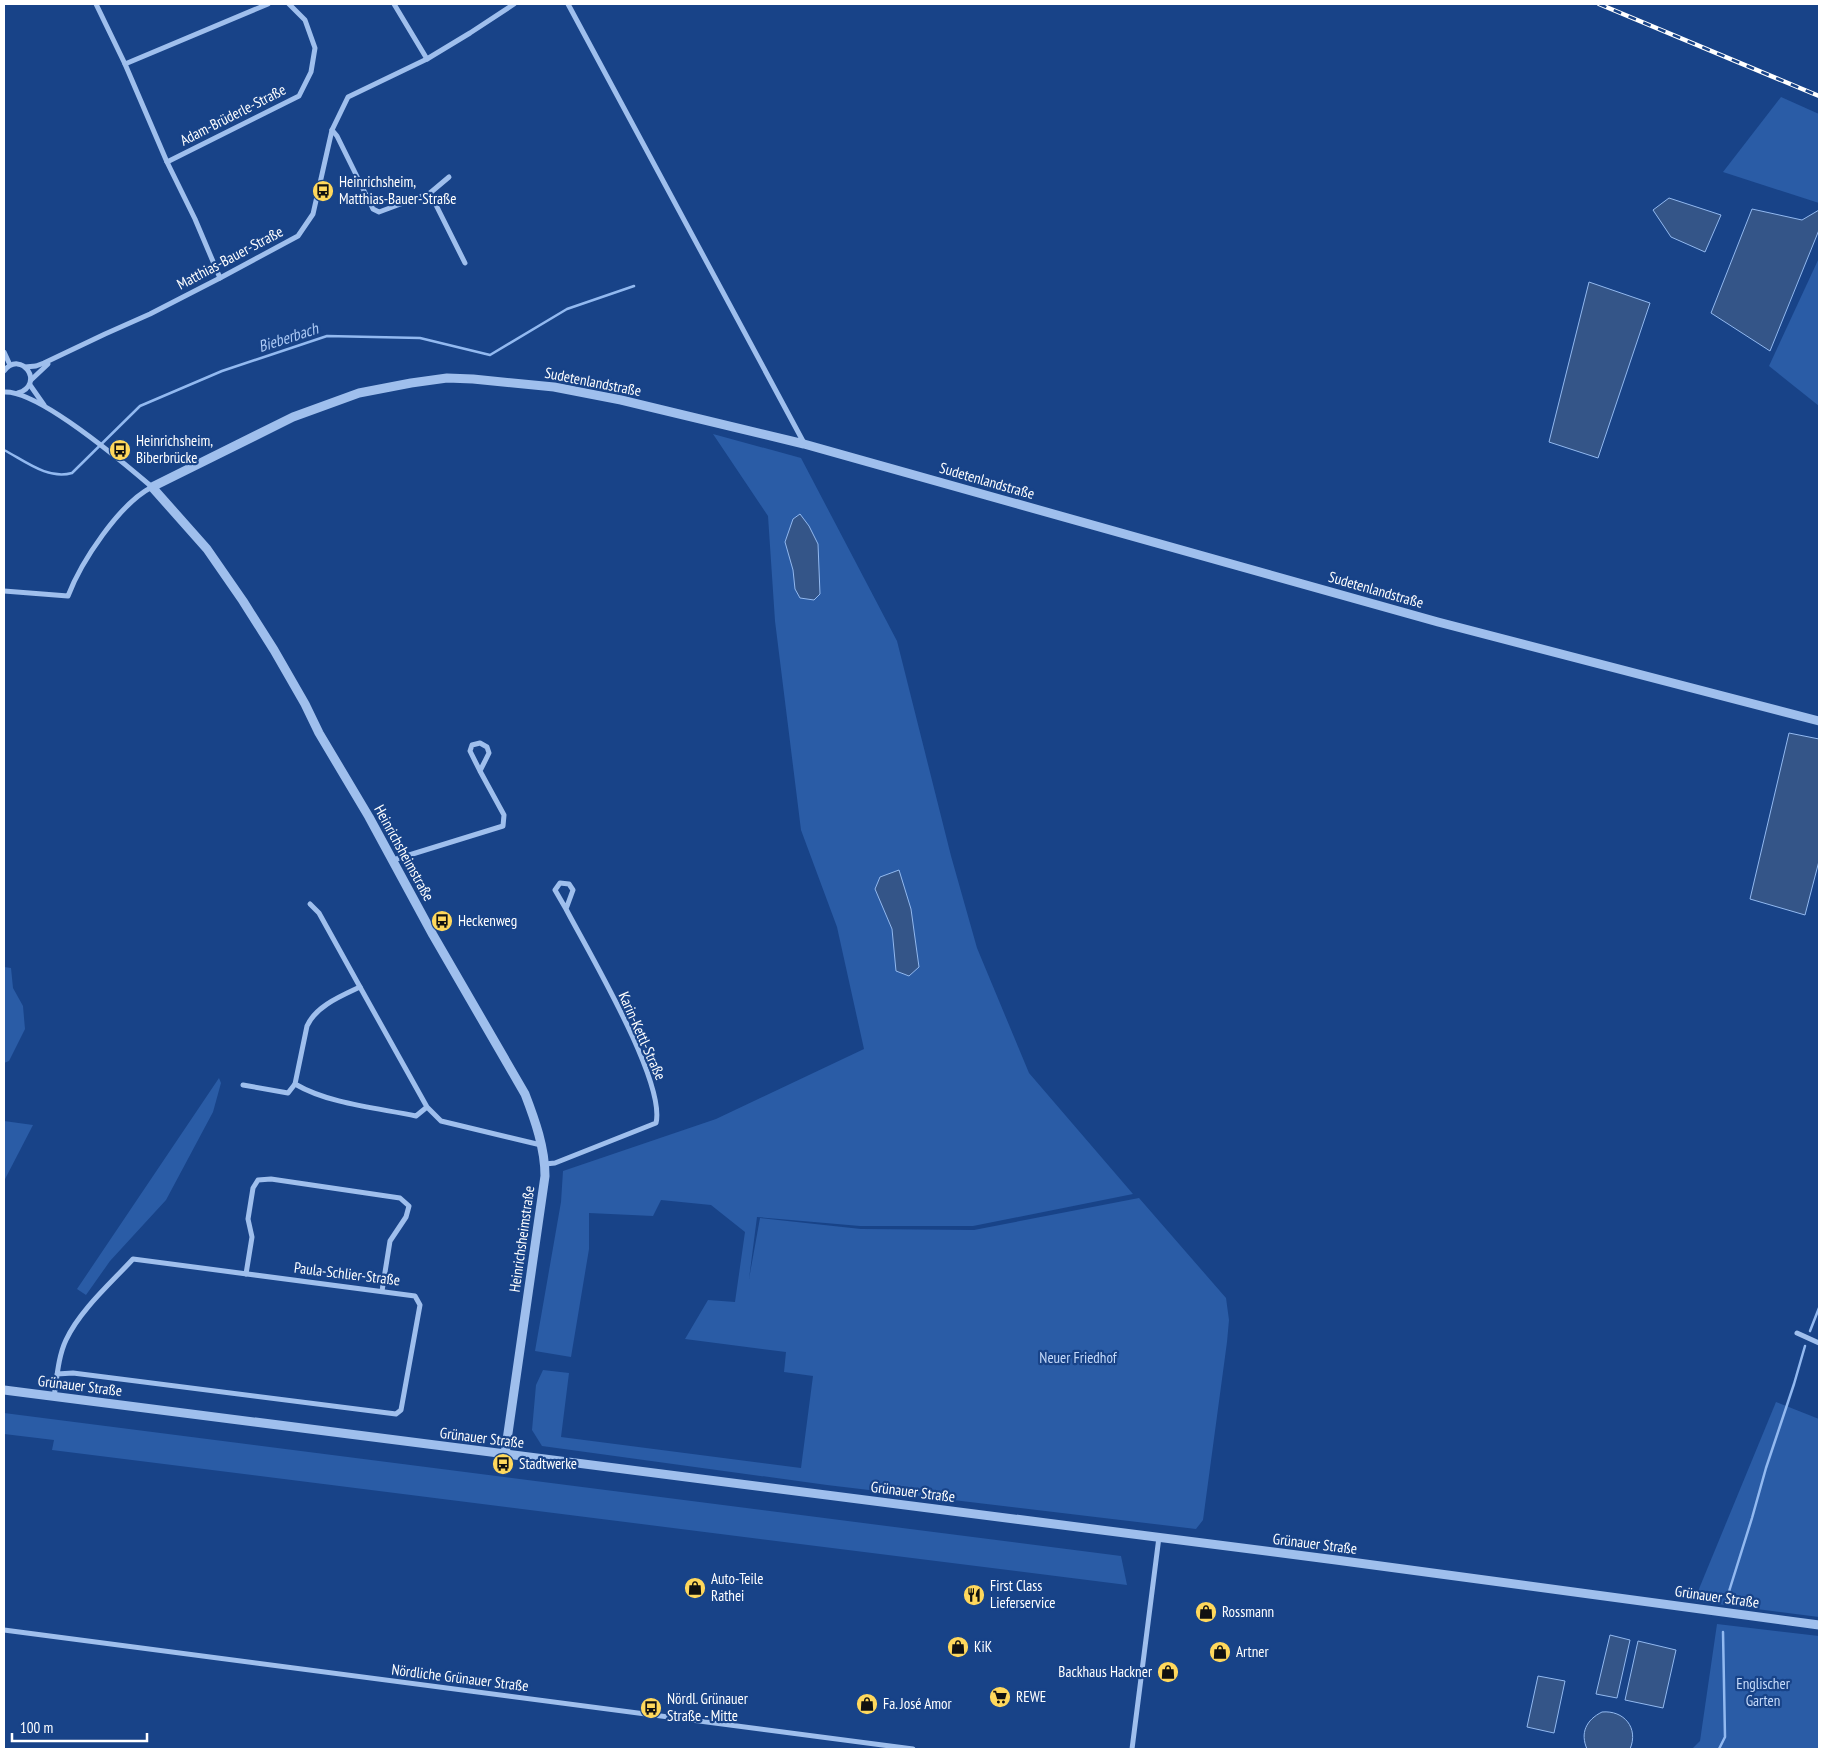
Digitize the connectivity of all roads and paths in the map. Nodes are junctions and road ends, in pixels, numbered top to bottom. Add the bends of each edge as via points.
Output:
1 (96, 4) edge
2 (268, 4) edge
3 (289, 4) edge
4 (394, 4) edge
5 (514, 4) edge
6 (568, 4) edge
7 (427, 59) junction
8 (125, 64) junction
9 (332, 130) junction
10 (167, 162) junction
11 (449, 177) dead end
12 (430, 193) junction
13 (465, 263) dead end
14 (220, 278) junction
15 (4, 352) edge
16 (56, 357) junction
17 (10, 366) junction
18 (25, 366) junction
19 (4, 371) edge
20 (30, 382) junction
21 (4, 386) edge
22 (7, 392) edge
23 (18, 393) junction
24 (48, 410) junction
25 (804, 444) junction
26 (152, 487) junction
27 (4, 591) edge
28 (1819, 721) edge
29 (480, 770) junction
30 (393, 860) junction
31 (310, 904) dead end
32 (566, 909) junction
33 (360, 987) junction
34 (295, 1084) junction
35 (243, 1085) dead end
36 (427, 1107) junction
37 (540, 1145) junction
38 (545, 1164) junction
39 (246, 1274) junction
40 (382, 1291) junction
41 (1797, 1333) dead end
42 (1819, 1343) edge
43 (58, 1374) junction
44 (4, 1390) edge
45 (54, 1397) junction
46 (505, 1454) junction
47 (1159, 1537) junction
48 (1819, 1625) edge
49 (4, 1630) edge
50 (914, 1749) edge
51 (1132, 1749) edge

1 - 8 street, Adam-Brüderle-Straße
2 - 8 street
3 - 10 street, Adam-Brüderle-Straße via 305,20 315,48 311,72 299,96
4 - 7 street
5 - 7 street, Matthias-Bauer-Straße
6 - 25 street
7 - 9 street, Matthias-Bauer-Straße via 348,97
8 - 10 street, Adam-Brüderle-Straße
9 - 12 street via 338,136 373,209 379,212
9 - 14 street, Matthias-Bauer-Straße via 313,214 304,229 298,236
10 - 14 street, Adam-Brüderle-Straße
11 - 12 street
12 - 13 street
14 - 16 street, Matthias-Bauer-Straße
15 - 17 street
16 - 18 street, Matthias-Bauer-Straße via 36,366
16 - 20 street, Matthias-Bauer-Straße
17 - 18 street
17 - 19 street
18 - 20 street, Heinrichsheimstraße
20 - 23 street via 27,389
20 - 24 street, Heinrichsheimstraße via 34,394
21 - 22 street, Heinrichsheimstraße
22 - 23 street, Heinrichsheimstraße
23 - 24 street, Heinrichsheimstraße
24 - 26 street, Heinrichsheimstraße via 106,448
25 - 26 street, Sudetenlandstraße via 564,389 447,378 359,393 325,404 292,417
25 - 28 street, Sudetenlandstraße via 1438,622
26 - 27 street via 142,492 118,517 75,577 68,596
26 - 30 street, Heinrichsheimstraße via 207,549 247,606
29 - 29 street via 470,750 472,745 480,743 487,746 489,754
29 - 30 street via 504,815 503,826
30 - 37 street, Heinrichsheimstraße via 525,1094
31 - 33 street via 319,913
32 - 32 street, Karin-Kettl-Straße via 573,890 569,884 560,883 555,890
32 - 38 street, Karin-Kettl-Straße via 631,1034 651,1082 658,1116 656,1123 555,1163
33 - 34 street via 318,1010 311,1018
33 - 36 street
34 - 35 street via 288,1094
34 - 36 street via 304,1090 341,1101 416,1116
36 - 37 street via 441,1121
37 - 38 street, Heinrichsheimstraße
38 - 46 street, Heinrichsheimstraße
39 - 40 street, Paula-Schlier-Straße
39 - 40 street via 252,1237 248,1219 253,1188 258,1180 271,1178 400,1198 409,1206 406,1217 390,1241
39 - 43 street, Paula-Schlier-Straße via 133,1259 77,1320 60,1357
40 - 43 street, Paula-Schlier-Straße via 415,1296 420,1305 401,1410 396,1414 73,1373
41 - 42 street
43 - 45 street, Paula-Schlier-Straße
44 - 45 street, Grünauer Straße
45 - 46 street, Grünauer Straße
46 - 47 street, Grünauer Straße
47 - 48 street, Grünauer Straße
47 - 51 street
49 - 50 street, Nördliche Grünauer Straße

